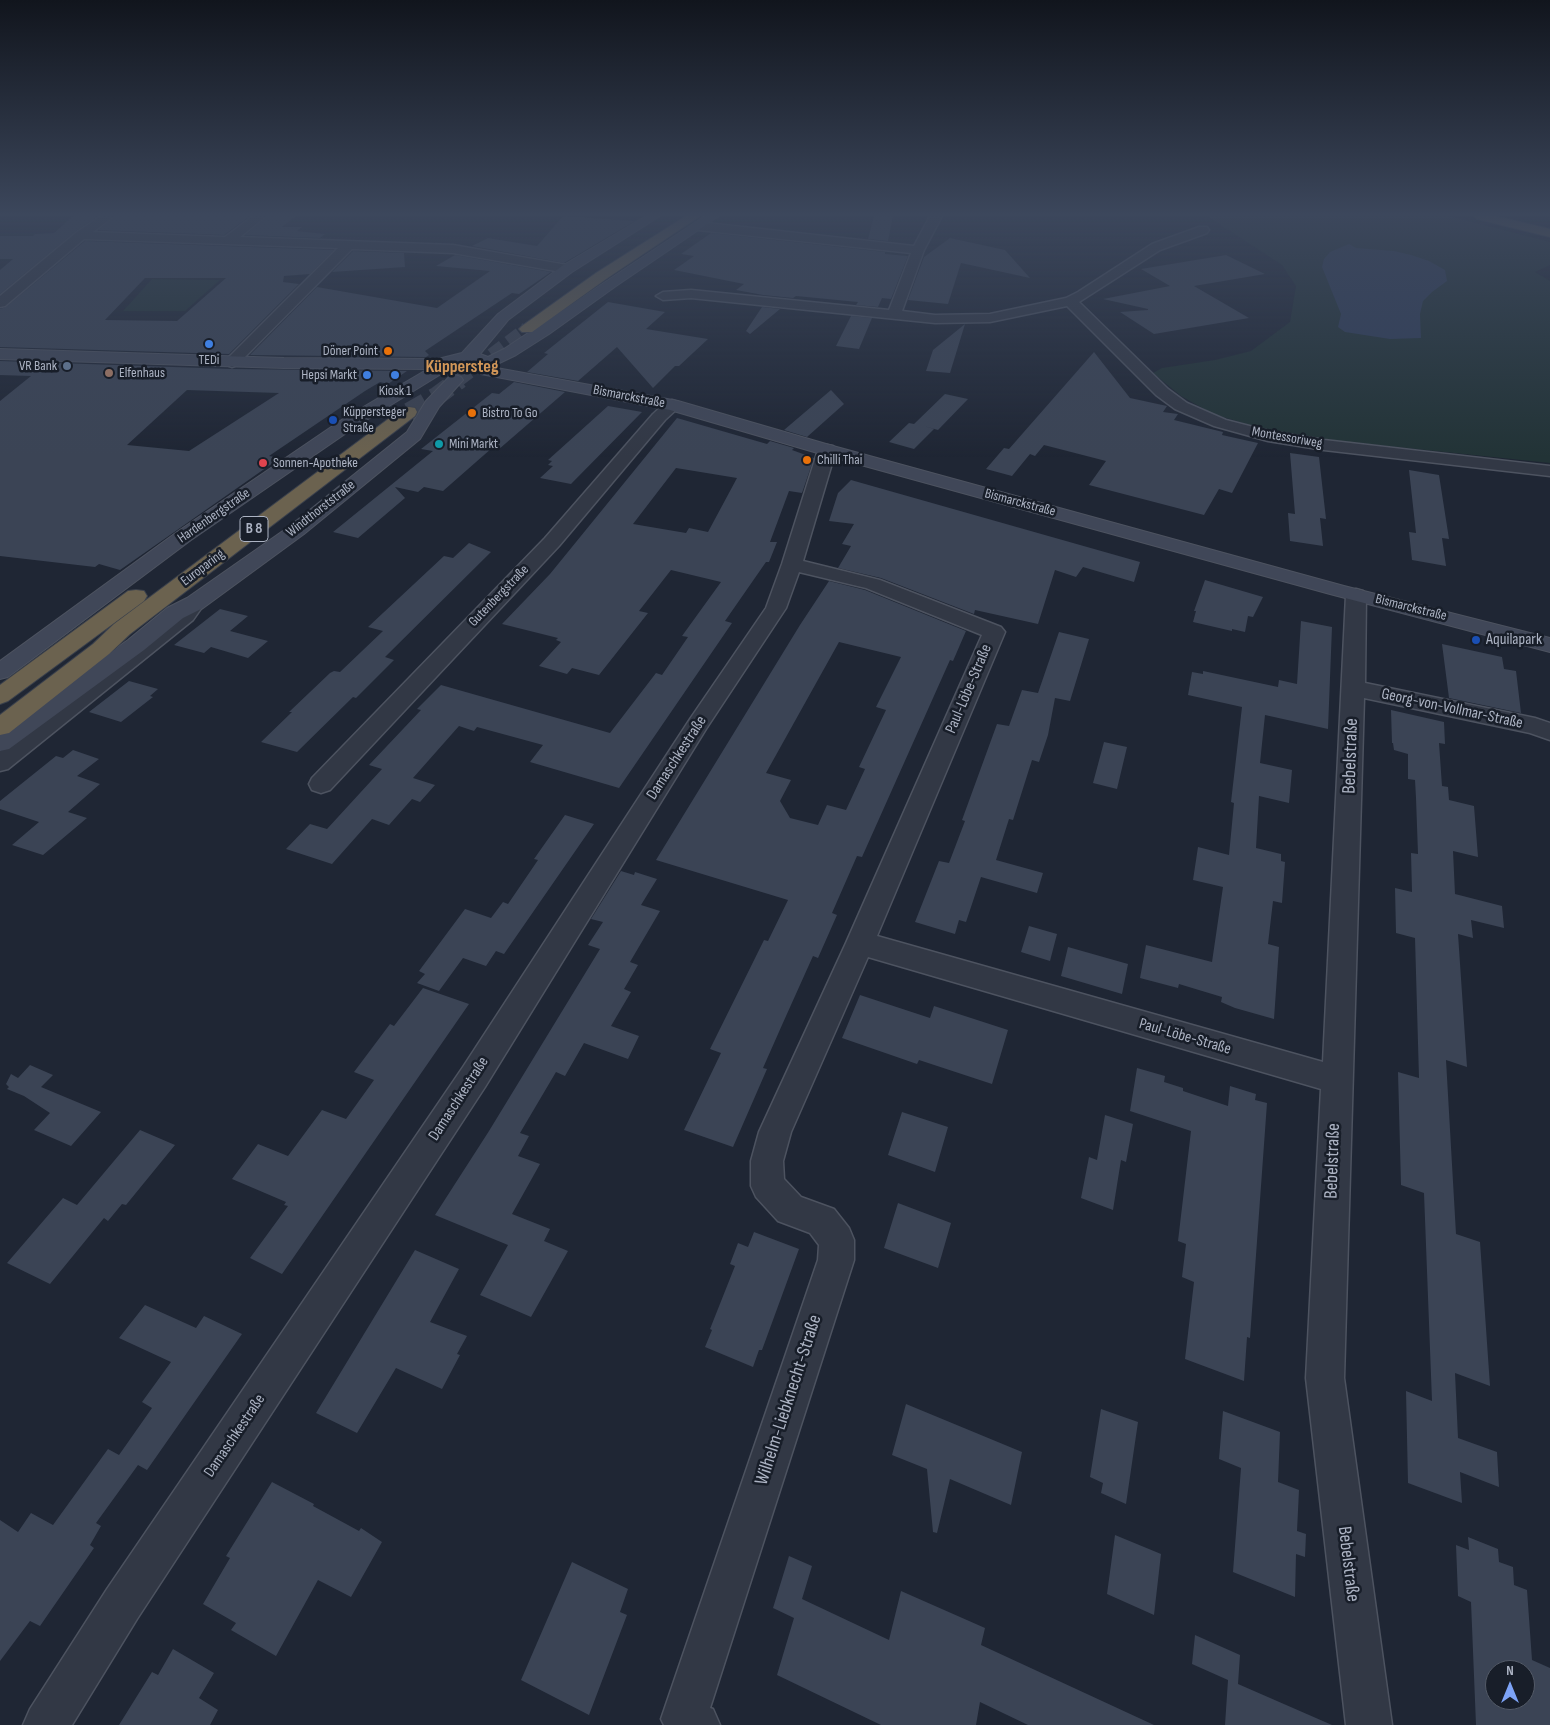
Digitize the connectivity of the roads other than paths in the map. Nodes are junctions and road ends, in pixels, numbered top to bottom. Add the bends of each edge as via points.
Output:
1 (298, 296) edge
2 (531, 296) edge
3 (548, 296) edge
4 (572, 296) edge
5 (592, 296) edge
6 (715, 296) edge
7 (901, 296) edge
8 (1080, 296) edge
9 (1070, 301) junction
10 (894, 315) junction
11 (511, 327) tunnel mouth
12 (527, 329) tunnel mouth
13 (0, 354) edge
14 (467, 357) junction
15 (232, 362) junction
16 (487, 367) junction
17 (438, 368) junction
18 (455, 380) junction
19 (672, 405) junction
20 (827, 450) junction
21 (1550, 471) edge
22 (792, 564) junction
23 (1356, 595) junction
24 (195, 603) junction
25 (1550, 645) edge
26 (0, 672) edge
27 (1353, 688) junction
28 (0, 696) edge
29 (0, 727) edge
30 (1550, 732) edge
31 (0, 743) edge
32 (0, 763) edge
33 (321, 784) dead end
34 (860, 943) junction
35 (1337, 1080) junction
36 (791, 1096) joint
37 (46, 1725) edge
38 (697, 1725) edge
39 (1368, 1725) edge

1 - 15 street
2 - 14 main road via 494,326
3 - 11 highway
4 - 12 highway
5 - 16 main road
6 - 10 street
7 - 10 street
8 - 9 street
9 - 10 street via 980,318 935,319
9 - 21 street, Montessoriweg via 1157,388 1181,406 1220,423 1268,436 1324,445
13 - 15 main road
14 - 16 main road, Bismarckstraße via 478,358
14 - 17 main road via 450,360
15 - 17 main road
16 - 18 main road via 472,378
16 - 19 main road, Bismarckstraße
17 - 18 main road via 442,378
17 - 26 main road, Hardenbergstraße via 349,423 200,525
18 - 24 main road, Windthorststraße via 432,405 414,435 297,530
19 - 20 main road, Bismarckstraße
19 - 33 street, Gutenbergstraße via 552,542
20 - 22 street, Damaschkestraße
20 - 23 main road, Bismarckstraße
22 - 34 street, Paul-Löbe-Straße via 872,584 994,632
22 - 37 street, Damaschkestraße via 776,608 698,724 474,1078 122,1604
23 - 25 main road, Bismarckstraße
23 - 27 street, Bebelstraße
24 - 31 main road, Windthorststraße via 175,613
24 - 32 street, Windthorststraße via 186,616
27 - 30 street, Georg-von-Vollmar-Straße via 1535,726
27 - 35 street, Bebelstraße
28 - 29 highway, Europaring / B 8 via 144,590 403,411
34 - 35 street, Paul-Löbe-Straße
34 - 36 street, Paul-Löbe-Straße
35 - 39 street, Bebelstraße via 1325,1378
36 - 38 street, Wilhelm-Liebknecht-Straße via 775,1132 767,1161 768,1186 790,1208 822,1221 837,1240 836,1260 684,1718

